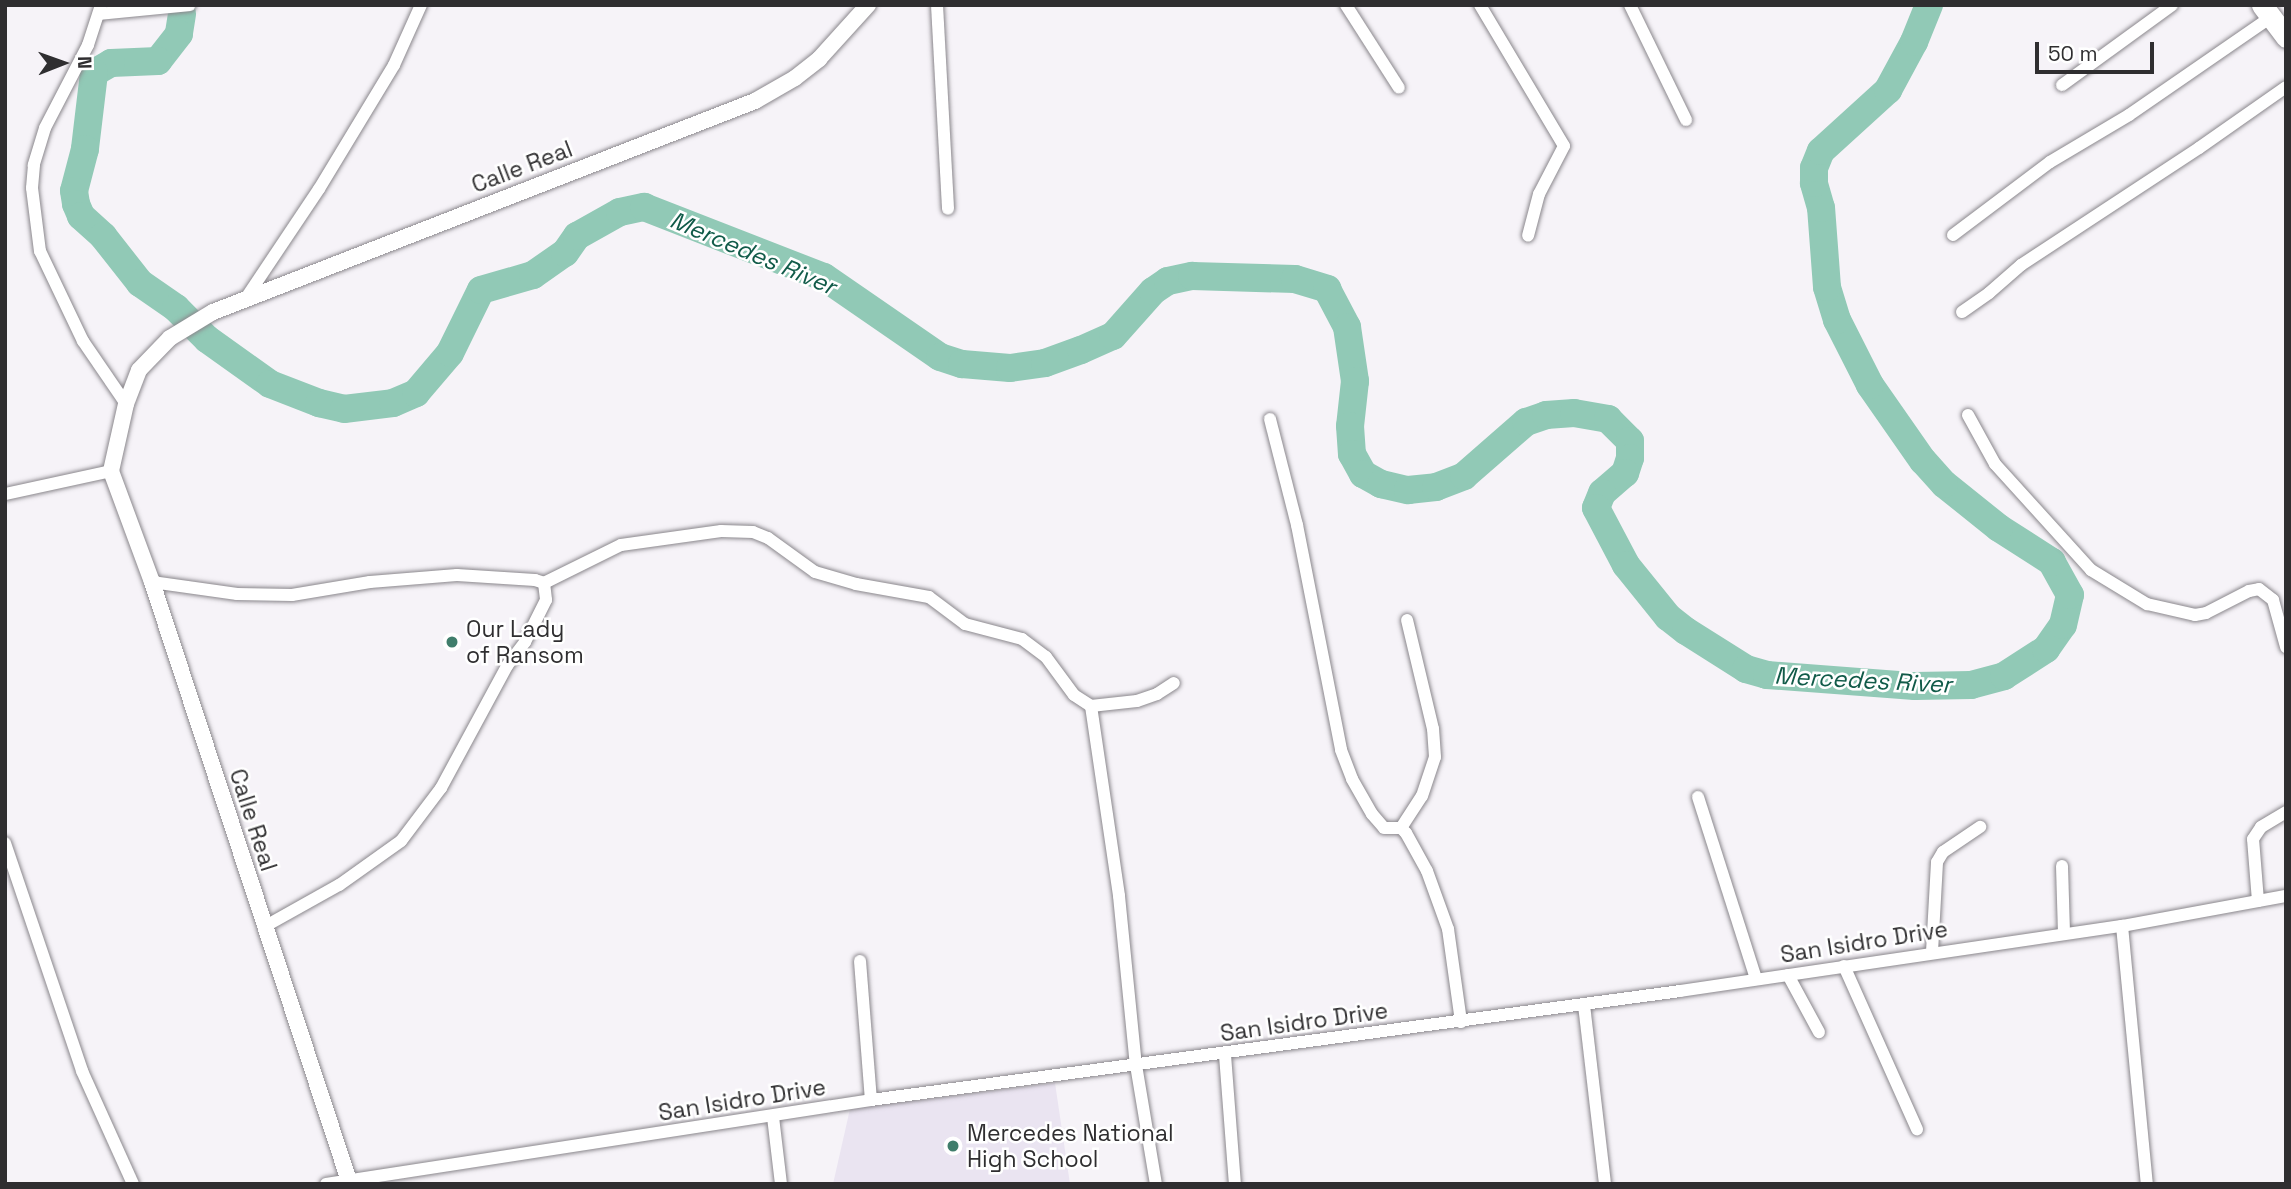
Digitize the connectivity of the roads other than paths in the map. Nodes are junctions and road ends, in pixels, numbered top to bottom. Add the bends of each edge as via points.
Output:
1 (190, 5) edge
2 (421, 5) edge
3 (868, 5) edge
4 (937, 5) edge
5 (1346, 5) edge
6 (1480, 5) edge
7 (1630, 5) edge
8 (2172, 5) edge
9 (100, 9) edge
10 (2267, 11) edge
11 (2286, 37) edge
12 (2062, 85) dead end
13 (2286, 87) edge
14 (1399, 88) dead end
15 (1686, 120) dead end
16 (948, 209) dead end
17 (1528, 236) dead end
18 (1953, 236) dead end
19 (246, 298) junction
20 (1962, 312) dead end
21 (126, 404) junction
22 (1968, 415) dead end
23 (1270, 419) dead end
24 (111, 471) junction
25 (5, 495) edge
26 (152, 582) junction
27 (544, 583) junction
28 (1407, 620) dead end
29 (2286, 647) edge
30 (1174, 683) dead end
31 (1091, 706) junction
32 (1698, 797) dead end
33 (2286, 812) edge
34 (1980, 827) dead end
35 (1401, 828) junction
36 (5, 843) edge
37 (2062, 866) dead end
38 (2286, 896) edge
39 (2258, 901) junction
40 (2122, 926) junction
41 (264, 927) junction
42 (2064, 933) junction
43 (1932, 952) junction
44 (860, 961) dead end
45 (1844, 966) junction
46 (1788, 975) junction
47 (1756, 979) junction
48 (1584, 1005) junction
49 (1461, 1023) junction
50 (1819, 1032) dead end
51 (1225, 1055) junction
52 (1136, 1065) junction
53 (871, 1100) junction
54 (773, 1117) junction
55 (1917, 1129) dead end
56 (349, 1182) edge
57 (133, 1184) edge
58 (326, 1184) edge
59 (781, 1184) edge
60 (1156, 1184) edge
61 (1235, 1184) edge
62 (1605, 1184) edge
63 (2147, 1184) edge

1 - 9 street
2 - 19 street via 394,65 319,190
3 - 19 street, Calle Real via 819,59 755,101
4 - 16 street
5 - 14 street
6 - 17 street via 1564,146 1539,194
7 - 15 street
8 - 12 street
9 - 21 street via 88,45 46,128 32,188 40,251 83,341
10 - 11 highway
10 - 18 street via 2129,115 2050,162
13 - 20 street via 2021,265
19 - 21 street, Calle Real via 170,338 139,370
21 - 24 street, Calle Real
22 - 29 street via 1995,464 2091,570 2147,604 2195,615 2259,589 2273,600
23 - 35 street via 1297,525 1341,750 1379,824
24 - 25 street
24 - 26 street, Calle Real
26 - 27 street via 237,594 292,595 370,582 457,575
26 - 41 street, Calle Real
27 - 31 street via 621,545 721,531 753,532 815,572 929,597 965,624 1023,639 1046,657 1074,695
27 - 41 street via 546,600 525,642 507,666 441,788 401,841 339,885
28 - 35 street via 1433,729 1435,757 1422,796
30 - 31 street via 1137,701
31 - 52 street via 1117,883
32 - 47 street
33 - 39 street via 2261,827 2253,839
34 - 43 street via 1943,852 1937,862
35 - 49 street via 1427,871 1444,912
36 - 57 street via 82,1071
37 - 42 street
38 - 39 street, San Isidro Drive
39 - 40 street, San Isidro Drive
40 - 42 street, San Isidro Drive
40 - 63 street
41 - 56 street, Calle Real
42 - 43 street, San Isidro Drive
43 - 45 street, San Isidro Drive
44 - 53 street
45 - 46 street, San Isidro Drive
45 - 55 street
46 - 47 street, San Isidro Drive
46 - 50 street
47 - 48 street, San Isidro Drive
48 - 49 street, San Isidro Drive
48 - 62 street
49 - 51 street, San Isidro Drive
51 - 52 street, San Isidro Drive
51 - 61 street
52 - 53 street, San Isidro Drive
52 - 60 street
53 - 54 street, San Isidro Drive
54 - 56 street, San Isidro Drive
54 - 59 street
56 - 58 street, San Isidro Drive

